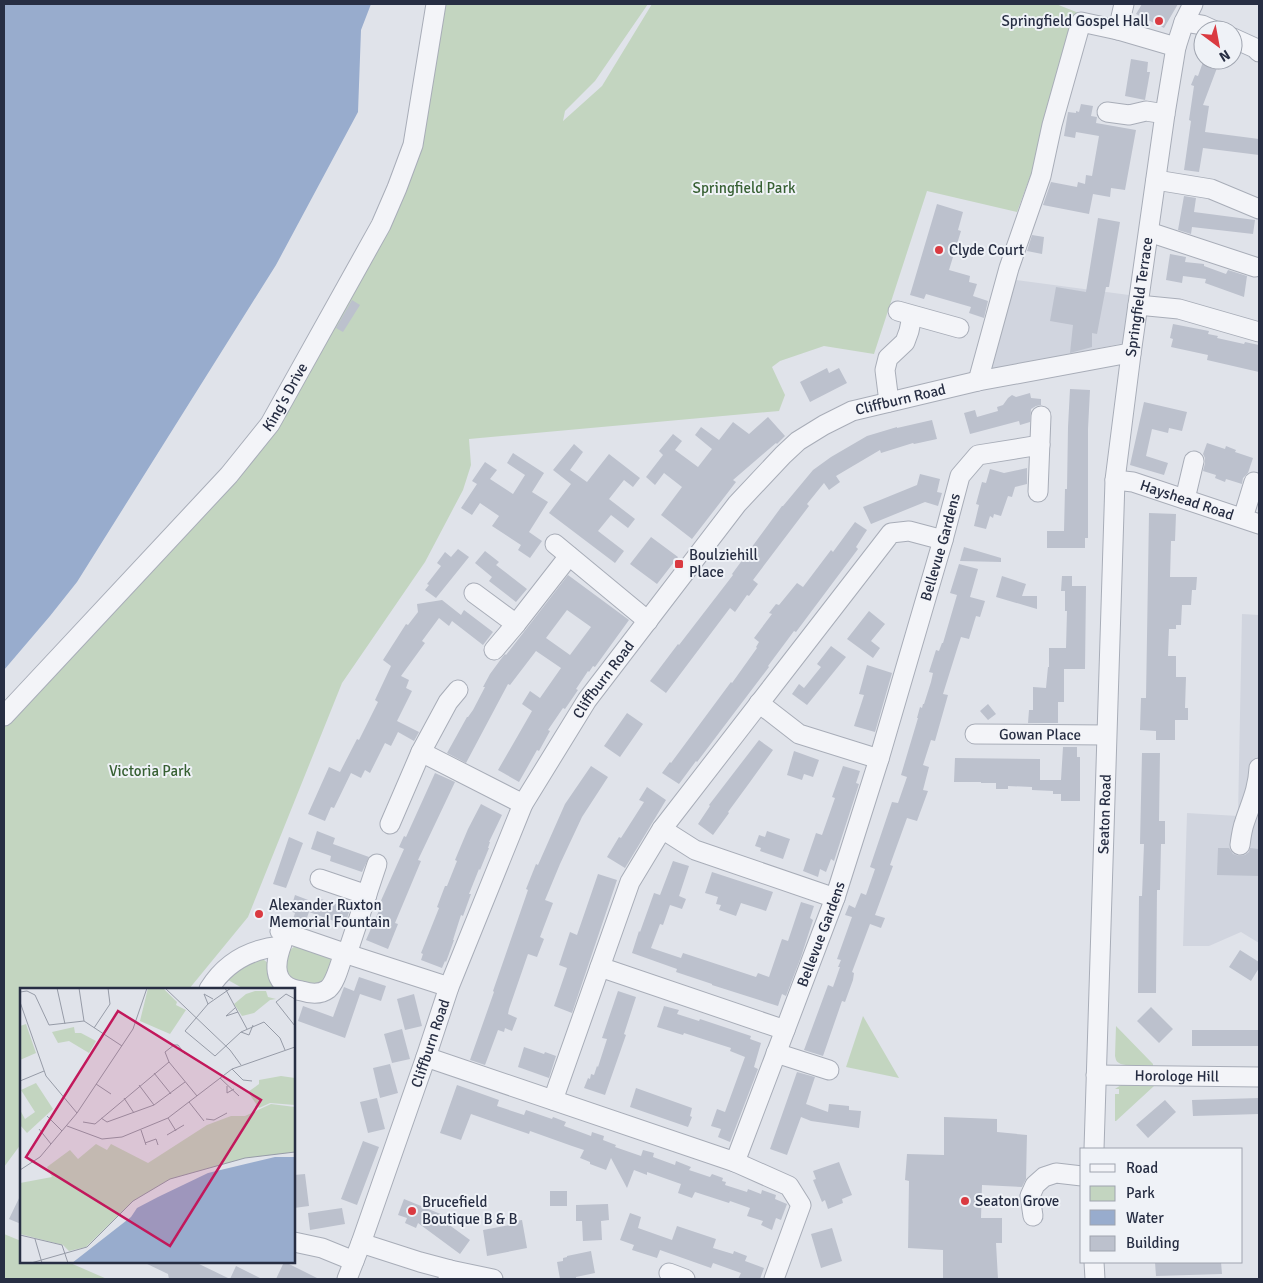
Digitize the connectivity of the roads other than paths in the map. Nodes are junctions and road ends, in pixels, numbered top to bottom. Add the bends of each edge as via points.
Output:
1 (436, 4) edge
2 (1124, 4) edge
3 (1193, 4) edge
4 (1184, 22) junction
5 (1193, 24) edge
6 (1118, 30) junction
7 (1243, 43) edge
8 (1176, 47) junction
9 (1259, 52) edge
10 (1107, 112) dead end
11 (1165, 114) junction
12 (1156, 180) junction
13 (1259, 209) edge
14 (1149, 232) junction
15 (1255, 267) dead end
16 (1138, 305) junction
17 (959, 328) dead end
18 (1259, 332) edge
19 (1131, 354) junction
20 (978, 381) junction
21 (889, 402) junction
22 (1041, 416) dead end
23 (1040, 445) junction
24 (1194, 461) dead end
25 (1115, 480) junction
26 (1254, 482) dead end
27 (1038, 492) dead end
28 (1185, 499) junction
29 (1251, 521) edge
30 (943, 540) junction
31 (474, 593) dead end
32 (648, 621) junction
33 (516, 624) junction
34 (494, 650) dead end
35 (458, 690) dead end
36 (759, 703) junction
37 (4, 716) edge
38 (975, 734) dead end
39 (1106, 735) junction
40 (421, 752) junction
41 (879, 759) junction
42 (1259, 768) edge
43 (523, 804) junction
44 (390, 824) dead end
45 (662, 829) junction
46 (1240, 845) dead end
47 (377, 864) dead end
48 (320, 879) dead end
49 (367, 895) junction
50 (835, 898) junction
51 (282, 937) junction
52 (345, 954) junction
53 (600, 967) junction
54 (449, 987) junction
55 (209, 988) edge
56 (290, 988) edge
57 (295, 989) edge
58 (785, 1030) junction
59 (776, 1052) junction
60 (426, 1057) junction
61 (829, 1070) dead end
62 (1096, 1075) junction
63 (1259, 1077) edge
64 (552, 1100) junction
65 (1094, 1148) edge
66 (735, 1162) junction
67 (1080, 1176) edge
68 (1033, 1216) dead end
69 (295, 1242) edge
70 (361, 1243) junction
71 (354, 1261) junction
72 (1094, 1263) edge
73 (449, 1274) edge
74 (347, 1279) edge
75 (493, 1279) edge
76 (774, 1279) edge
77 (1094, 1279) edge

1 - 37 street, King's Drive via 413,144 397,188 381,225 270,424 217,488
2 - 6 street
3 - 4 street, Springfield Terrace
4 - 5 street
4 - 8 street, Springfield Terrace
6 - 8 street
6 - 20 street via 1081,22 1041,176 1009,268
7 - 9 street
8 - 11 street, Springfield Terrace
10 - 11 street
11 - 12 street, Springfield Terrace
12 - 13 street via 1211,189
12 - 14 street, Springfield Terrace
14 - 15 street
14 - 16 street, Springfield Terrace
16 - 18 street via 1180,309
16 - 19 street, Springfield Terrace
17 - 21 street via 905,313 909,331 905,342 888,358 885,370
19 - 20 street, Cliffburn Road
19 - 25 street, Springfield Terrace
20 - 21 street, Cliffburn Road
21 - 32 street, Cliffburn Road via 852,411 798,441 737,504
22 - 23 street
23 - 27 street
23 - 30 street, Bellevue Gardens via 978,455 960,476
24 - 28 street
25 - 28 street, Hayshead Road via 1133,482
25 - 39 street, Seaton Road
26 - 29 street
28 - 29 street, Hayshead Road
30 - 36 street via 909,532 891,533
30 - 41 street, Bellevue Gardens
31 - 33 street
32 - 33 street via 562,550
32 - 43 street, Cliffburn Road via 587,700
33 - 34 street
35 - 40 street
36 - 41 street via 799,734
36 - 45 street
38 - 39 street, Gowan Place
39 - 62 street, Seaton Road
40 - 43 street
40 - 44 street
41 - 50 street, Bellevue Gardens
42 - 46 street via 1258,783
43 - 54 street, Cliffburn Road
45 - 50 street via 695,850
45 - 53 street via 630,882
47 - 49 street
48 - 49 street
49 - 52 street
50 - 58 street, Bellevue Gardens
51 - 52 street
51 - 55 street via 271,947 237,959
51 - 56 street via 278,976
52 - 54 street
52 - 57 street via 328,989 312,994
53 - 58 street
53 - 64 street
54 - 60 street, Cliffburn Road
58 - 59 street, Bellevue Gardens
59 - 61 street
59 - 66 street, Bellevue Gardens
60 - 64 street
60 - 70 street, Cliffburn Road
62 - 63 street, Horologe Hill
62 - 65 street, Seaton Road
64 - 66 street
66 - 76 street via 788,1186 801,1205
67 - 68 street via 1056,1173 1034,1185 1030,1196
69 - 71 street via 322,1248
70 - 71 street, Cliffburn Road
70 - 73 street
71 - 74 street, Cliffburn Road
72 - 77 street
73 - 75 street

